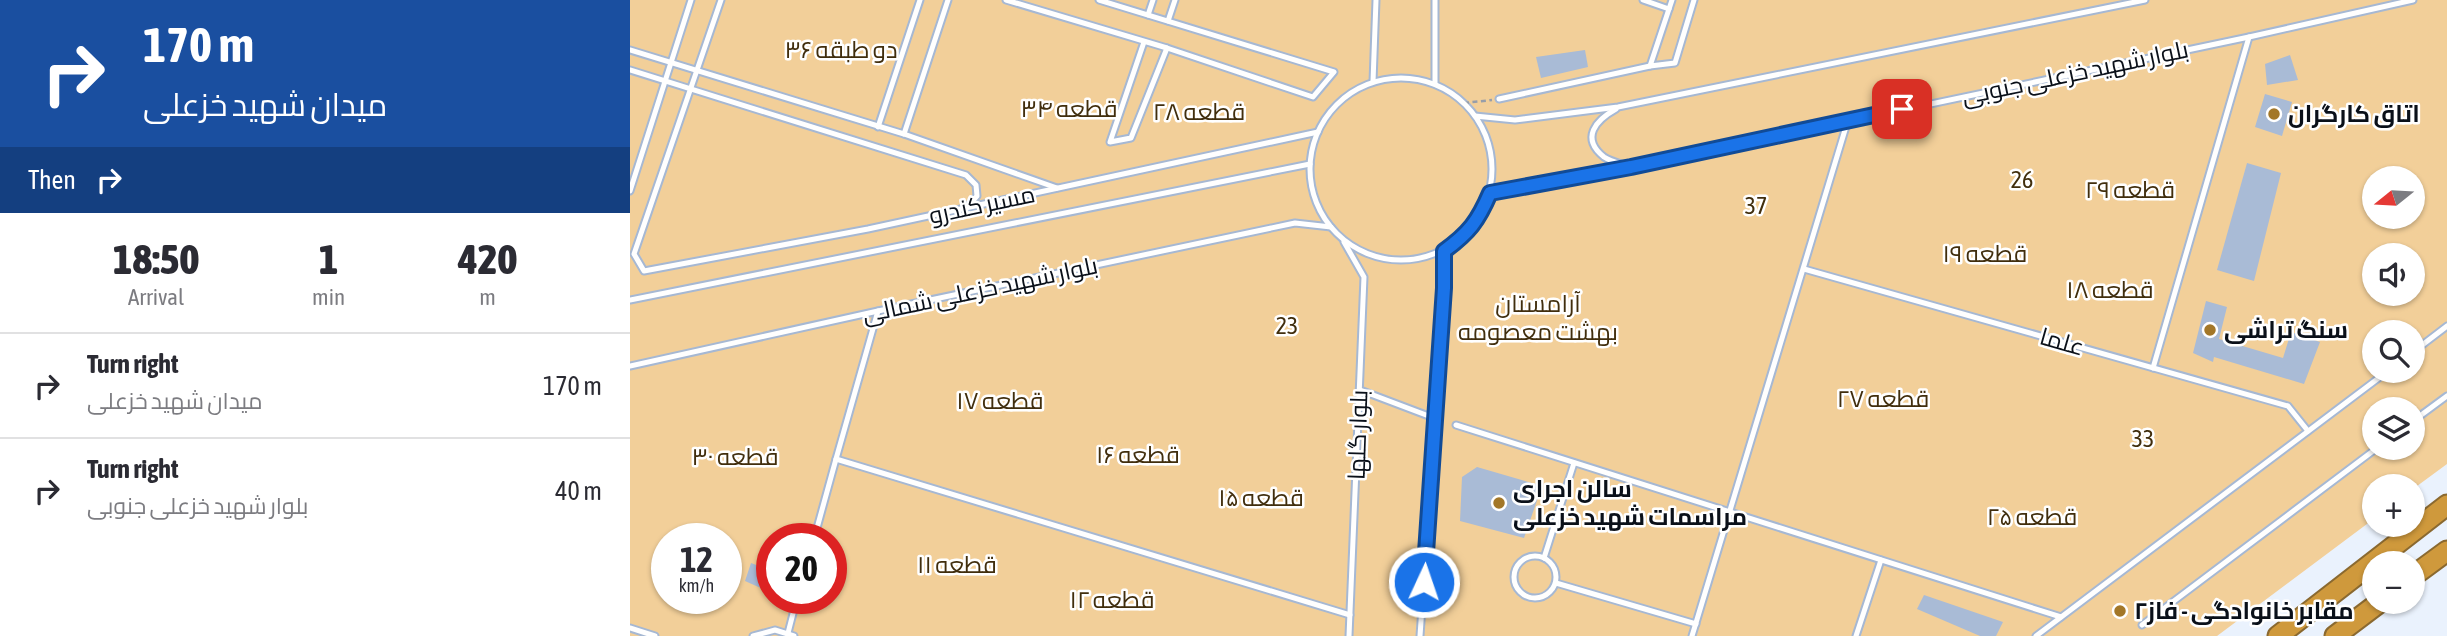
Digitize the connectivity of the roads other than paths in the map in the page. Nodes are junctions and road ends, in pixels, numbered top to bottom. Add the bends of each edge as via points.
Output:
1 (691, 0) edge
2 (720, 0) edge
3 (920, 0) edge
4 (948, 0) edge
5 (1006, 0) edge
6 (1099, 0) edge
7 (1153, 0) edge
8 (1175, 0) edge
9 (1376, 0) edge
10 (1435, 0) edge
11 (1643, 0) edge
12 (1672, 0) edge
13 (1694, 0) edge
14 (2145, 0) edge
15 (2413, 0) edge
16 (1669, 9) junction
17 (1148, 15) junction
18 (1168, 21) junction
19 (2249, 37) junction
20 (1144, 42) junction
21 (1167, 48) junction
22 (630, 50) edge
23 (670, 63) junction
24 (1650, 66) junction
25 (630, 70) edge
26 (695, 70) junction
27 (664, 81) junction
28 (1373, 82) junction
29 (1435, 84) junction
30 (689, 89) junction
31 (1499, 99) road end
32 (1618, 107) junction
33 (1475, 116) junction
34 (1848, 120) junction
35 (878, 127) junction
36 (1318, 132) junction
37 (904, 134) junction
38 (1310, 164) junction
39 (1631, 167) junction
40 (1060, 189) junction
41 (630, 191) edge
42 (1490, 193) junction
43 (965, 209) junction
44 (1331, 227) junction
45 (1342, 239) junction
46 (1444, 251) junction
47 (632, 253) edge
48 (1804, 269) junction
49 (630, 300) edge
50 (878, 311) junction
51 (2447, 326) edge
52 (2425, 343) edge
53 (630, 366) edge
54 (2152, 368) junction
55 (2372, 383) edge
56 (1360, 390) junction
57 (2447, 396) edge
58 (2425, 412) edge
59 (1434, 418) junction
60 (1456, 425) dead end
61 (2308, 431) junction
62 (836, 459) junction
63 (2362, 459) edge
64 (1574, 463) junction
65 (2447, 505) edge
66 (1730, 512) junction
67 (818, 523) edge
68 (2447, 551) edge
69 (1544, 558) junction
70 (1881, 560) junction
71 (2425, 567) edge
72 (1556, 583) junction
73 (793, 614) edge
74 (2364, 614) edge
75 (1350, 615) junction
76 (2061, 617) junction
77 (1696, 624) junction
78 (2142, 625) dead end
79 (630, 628) edge
80 (788, 632) junction
81 (655, 636) edge
82 (754, 636) edge
83 (794, 636) edge
84 (1349, 636) edge
85 (1420, 636) edge
86 (1692, 636) edge
87 (1856, 636) edge
88 (2036, 636) edge
89 (2278, 636) edge
90 (2335, 636) edge

1 - 23 lane
2 - 26 lane
3 - 35 lane
4 - 37 lane
5 - 20 lane
6 - 17 lane
7 - 17 lane
8 - 18 lane
9 - 28 lane
10 - 29 lane
11 - 16 lane
12 - 16 lane
13 - 24 lane via 1675,63
14 - 32 lane
15 - 19 lane, بلوار شهید خزعلی جنوبی
16 - 24 lane
17 - 18 lane
18 - 21 lane via 1334,72 1313,97
19 - 34 lane, بلوار شهید خزعلی جنوبی
19 - 54 lane
20 - 21 lane
20 - 21 lane via 1110,142 1131,138
22 - 23 lane
23 - 26 lane
23 - 27 lane
24 - 31 lane
25 - 27 lane
26 - 30 lane
26 - 35 lane
27 - 30 lane
27 - 41 lane
28 - 29 lane via 1394,78
28 - 36 lane via 1346,97
29 - 33 lane
30 - 43 lane via 966,175 976,185 977,196
30 - 47 lane
32 - 33 lane via 1515,120
32 - 39 lane via 1598,119 1593,144 1605,158
33 - 42 lane via 1488,140 1493,166
34 - 39 lane, بلوار شهید خزعلی جنوبی
34 - 48 lane
35 - 37 lane
36 - 38 lane
36 - 40 lane, مسیر کندرو
37 - 40 lane
38 - 44 lane via 1319,208
38 - 49 lane
39 - 42 lane, بلوار شهید خزعلی جنوبی
40 - 43 lane, مسیر کندرو
42 - 46 lane via 1465,236
43 - 47 lane, مسیر کندرو via 644,271
44 - 45 lane
44 - 50 lane, بلوار شهید خزعلی شمالی via 1295,223
45 - 46 lane via 1374,257 1409,261
45 - 56 lane, بلوار گلها via 1364,277
46 - 59 lane
48 - 54 lane, علما
48 - 66 lane
50 - 53 lane, بلوار شهید خزعلی شمالی
50 - 62 lane
51 - 52 lane
54 - 61 lane, علما via 2288,406
55 - 61 lane
56 - 59 lane
56 - 75 lane, بلوار گلها
57 - 58 lane
59 - 85 lane
60 - 64 lane
61 - 76 lane
62 - 67 lane
62 - 75 lane
63 - 78 lane
64 - 66 lane
64 - 69 lane
65 - 89 highway
66 - 70 lane
66 - 77 lane
68 - 71 highway
69 - 72 lane via 1555,569
69 - 72 lane via 1532,556 1519,563 1514,576 1517,589 1535,599 1548,595
70 - 76 lane
70 - 87 lane
72 - 77 lane
73 - 80 lane
74 - 90 highway
75 - 84 lane, بلوار گلها
76 - 88 lane
77 - 86 lane
79 - 81 lane
80 - 82 lane via 775,630
80 - 83 lane

